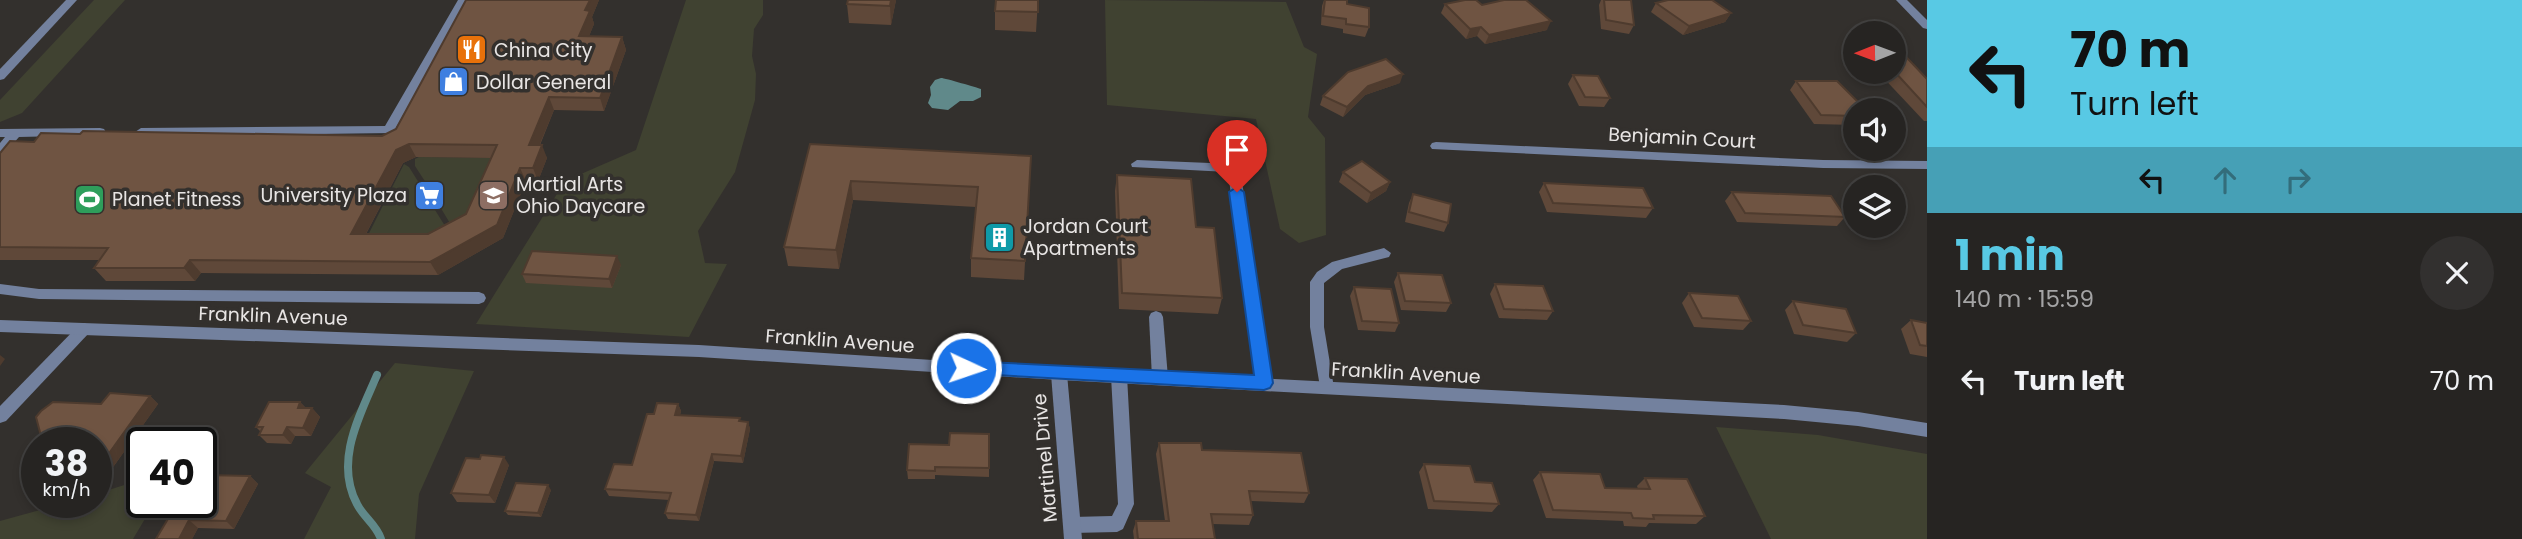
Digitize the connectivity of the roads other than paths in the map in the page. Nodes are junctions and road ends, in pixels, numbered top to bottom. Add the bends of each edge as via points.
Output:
1 (72, 0) edge
2 (463, 0) edge
3 (1901, 0) edge
4 (1927, 26) edge
5 (0, 76) edge
6 (111, 132) edge
7 (125, 132) edge
8 (0, 133) edge
9 (16, 133) junction
10 (1436, 146) dead end
11 (0, 150) edge
12 (1137, 164) dead end
13 (1927, 165) edge
14 (1384, 253) dead end
15 (0, 289) edge
16 (479, 298) dead end
17 (1156, 317) edge
18 (0, 326) edge
19 (84, 329) junction
20 (1059, 374) junction
21 (1119, 376) junction
22 (1160, 378) junction
23 (1264, 383) junction
24 (1326, 388) junction
25 (0, 416) edge
26 (1927, 430) edge
27 (1072, 532) edge

1 - 5 street
2 - 7 street via 389,130
3 - 4 street
6 - 9 street
8 - 9 street
9 - 11 street
10 - 13 street, Benjamin Court
12 - 23 street via 1234,168
14 - 24 street via 1359,258 1320,276 1317,282 1317,327
15 - 16 street via 39,294
17 - 22 street
18 - 19 street, Franklin Avenue
19 - 20 street, Franklin Avenue via 699,351
19 - 25 street
20 - 21 street, Franklin Avenue
20 - 27 street, Martinel Drive
21 - 22 street, Franklin Avenue
21 - 27 street via 1126,504 1117,524
22 - 23 street, Franklin Avenue
23 - 24 street, Franklin Avenue
24 - 26 street, Franklin Avenue via 1784,412

